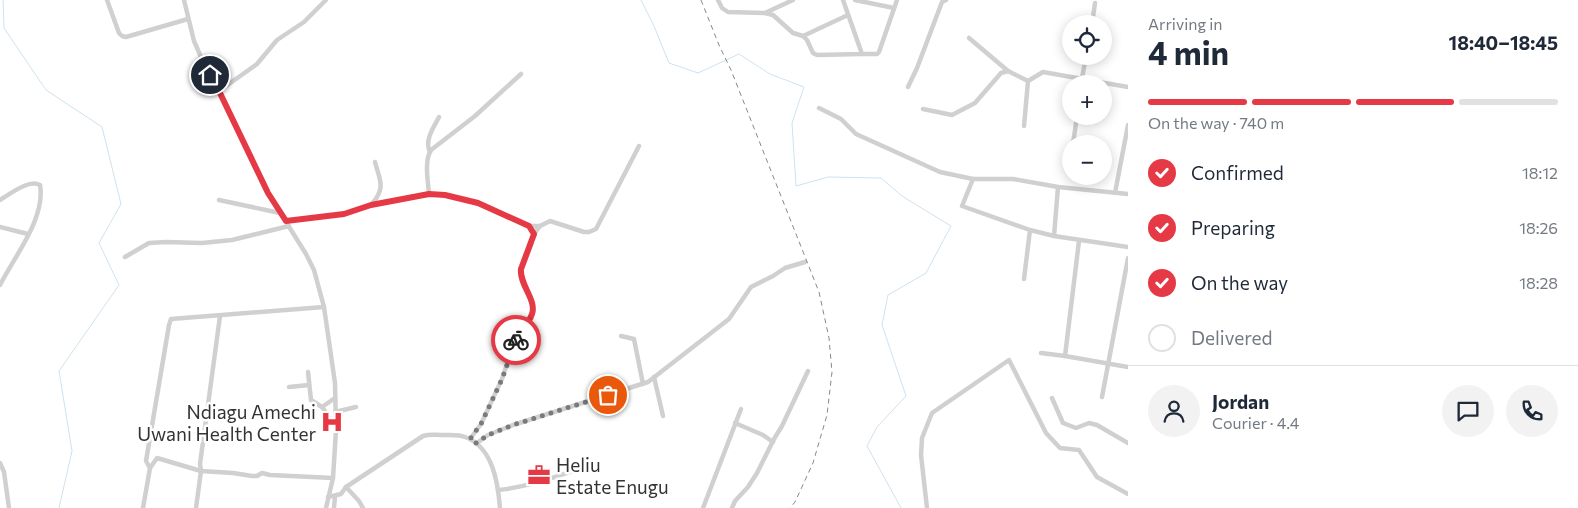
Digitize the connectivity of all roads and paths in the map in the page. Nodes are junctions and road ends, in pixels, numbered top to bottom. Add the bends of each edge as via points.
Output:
1 (108, 0) edge
2 (184, 0) edge
3 (326, 0) edge
4 (718, 0) edge
5 (793, 0) edge
6 (842, 0) edge
7 (855, 0) edge
8 (897, 0) edge
9 (946, 0) edge
10 (1095, 3) dead end
11 (894, 8) junction
12 (765, 13) junction
13 (848, 14) junction
14 (1093, 15) edge
15 (188, 19) junction
16 (803, 36) junction
17 (969, 38) dead end
18 (862, 54) junction
19 (1008, 71) junction
20 (521, 74) dead end
21 (1062, 76) edge
22 (1028, 80) junction
23 (1112, 85) edge
24 (908, 87) dead end
25 (1128, 87) edge
26 (219, 91) junction
27 (819, 108) dead end
28 (923, 109) dead end
29 (439, 117) dead end
30 (1128, 124) edge
31 (1024, 126) dead end
32 (639, 146) dead end
33 (430, 152) junction
34 (375, 162) dead end
35 (973, 179) junction
36 (1058, 187) junction
37 (1115, 192) junction
38 (429, 194) junction
39 (1128, 194) edge
40 (0, 200) edge
41 (219, 200) dead end
42 (371, 205) junction
43 (280, 213) junction
44 (286, 221) junction
45 (289, 226) junction
46 (529, 226) junction
47 (540, 226) junction
48 (0, 227) edge
49 (1030, 230) junction
50 (28, 234) junction
51 (534, 234) junction
52 (1054, 236) junction
53 (1079, 241) junction
54 (1128, 247) edge
55 (125, 257) dead end
56 (1128, 258) edge
57 (805, 262) dead end
58 (1024, 279) dead end
59 (0, 285) edge
60 (324, 307) junction
61 (220, 316) junction
62 (621, 336) dead end
63 (1041, 353) dead end
64 (1065, 356) junction
65 (1107, 364) junction
66 (1128, 367) edge
67 (808, 371) dead end
68 (308, 372) dead end
69 (654, 377) junction
70 (643, 384) junction
71 (309, 385) junction
72 (289, 387) dead end
73 (1102, 397) dead end
74 (335, 398) junction
75 (1052, 398) dead end
76 (311, 400) junction
77 (304, 402) dead end
78 (322, 406) junction
79 (356, 407) dead end
80 (741, 409) dead end
81 (335, 412) junction
82 (663, 416) dead end
83 (735, 423) junction
84 (336, 430) junction
85 (470, 439) junction
86 (773, 442) junction
87 (476, 443) junction
88 (1128, 443) edge
89 (0, 463) edge
90 (587, 466) dead end
91 (150, 468) junction
92 (201, 471) junction
93 (333, 478) junction
94 (346, 487) junction
95 (498, 490) junction
96 (1128, 494) edge
97 (335, 496) junction
98 (328, 497) junction
99 (10, 508) edge
100 (143, 508) edge
101 (196, 508) edge
102 (326, 508) edge
103 (334, 508) edge
104 (362, 508) edge
105 (500, 508) edge
106 (703, 508) edge
107 (732, 508) edge
108 (927, 508) edge

1 - 15 street via 119,33 126,37
2 - 15 street
3 - 26 street via 304,22 277,40 258,64
4 - 12 street via 728,12
5 - 12 street
6 - 13 street
7 - 11 street
8 - 11 street
9 - 24 street via 942,2
10 - 14 street
11 - 18 street via 879,52
12 - 16 street
13 - 16 street
13 - 18 street
15 - 26 street via 194,41
16 - 18 street via 817,55
17 - 19 street
19 - 22 street
19 - 28 street via 1001,73 975,103 952,115
20 - 33 street
21 - 22 street via 1043,72
22 - 31 street
23 - 25 street
26 - 43 street
27 - 35 street via 841,119 856,134 940,172
29 - 33 street via 428,139
30 - 37 street
32 - 47 street via 596,229 584,232 550,220
33 - 38 street
34 - 42 street via 382,189
35 - 36 street via 1013,179
35 - 49 street via 962,206
36 - 37 street
36 - 52 street
37 - 39 street
38 - 42 street
38 - 46 street via 478,203
40 - 50 street via 24,186 40,184 41,198
41 - 43 street
42 - 44 street via 344,214
43 - 44 street
44 - 45 street
45 - 55 street via 232,240 149,243
45 - 60 street via 314,270
46 - 47 street
46 - 51 street
47 - 51 street
48 - 50 street
49 - 52 street
49 - 58 street
50 - 59 street
51 - 85 street via 521,272 533,312 514,343 502,379 481,424
52 - 53 street
53 - 54 street
53 - 64 street
56 - 65 street
57 - 69 street via 785,268 751,287 729,319
60 - 61 street
60 - 74 street
61 - 91 street via 171,320 146,461
61 - 92 street
62 - 70 street via 634,339
63 - 64 street
64 - 65 street
65 - 66 street
65 - 73 street
67 - 86 street
68 - 71 street
69 - 70 street
69 - 82 street
70 - 87 street via 513,425
71 - 72 street
71 - 76 street
74 - 78 street
74 - 81 street
75 - 88 street via 1063,423 1076,428 1089,423 1097,425
76 - 77 street
76 - 78 street
78 - 84 street
79 - 81 street
80 - 83 street
81 - 84 street
83 - 86 street
83 - 106 street
84 - 93 street
85 - 87 street
85 - 94 street via 453,434 422,436
86 - 107 street via 757,473
87 - 95 street via 492,467
89 - 99 street
90 - 95 street via 542,481
91 - 92 street via 157,458
91 - 100 street
92 - 93 street
92 - 101 street
93 - 98 street
94 - 97 street via 342,494
94 - 104 street
95 - 105 street
96 - 108 street via 1097,477 1079,450 1060,448 1046,432 1009,360 932,413 922,438 921,455
97 - 98 street
97 - 103 street
98 - 102 street

